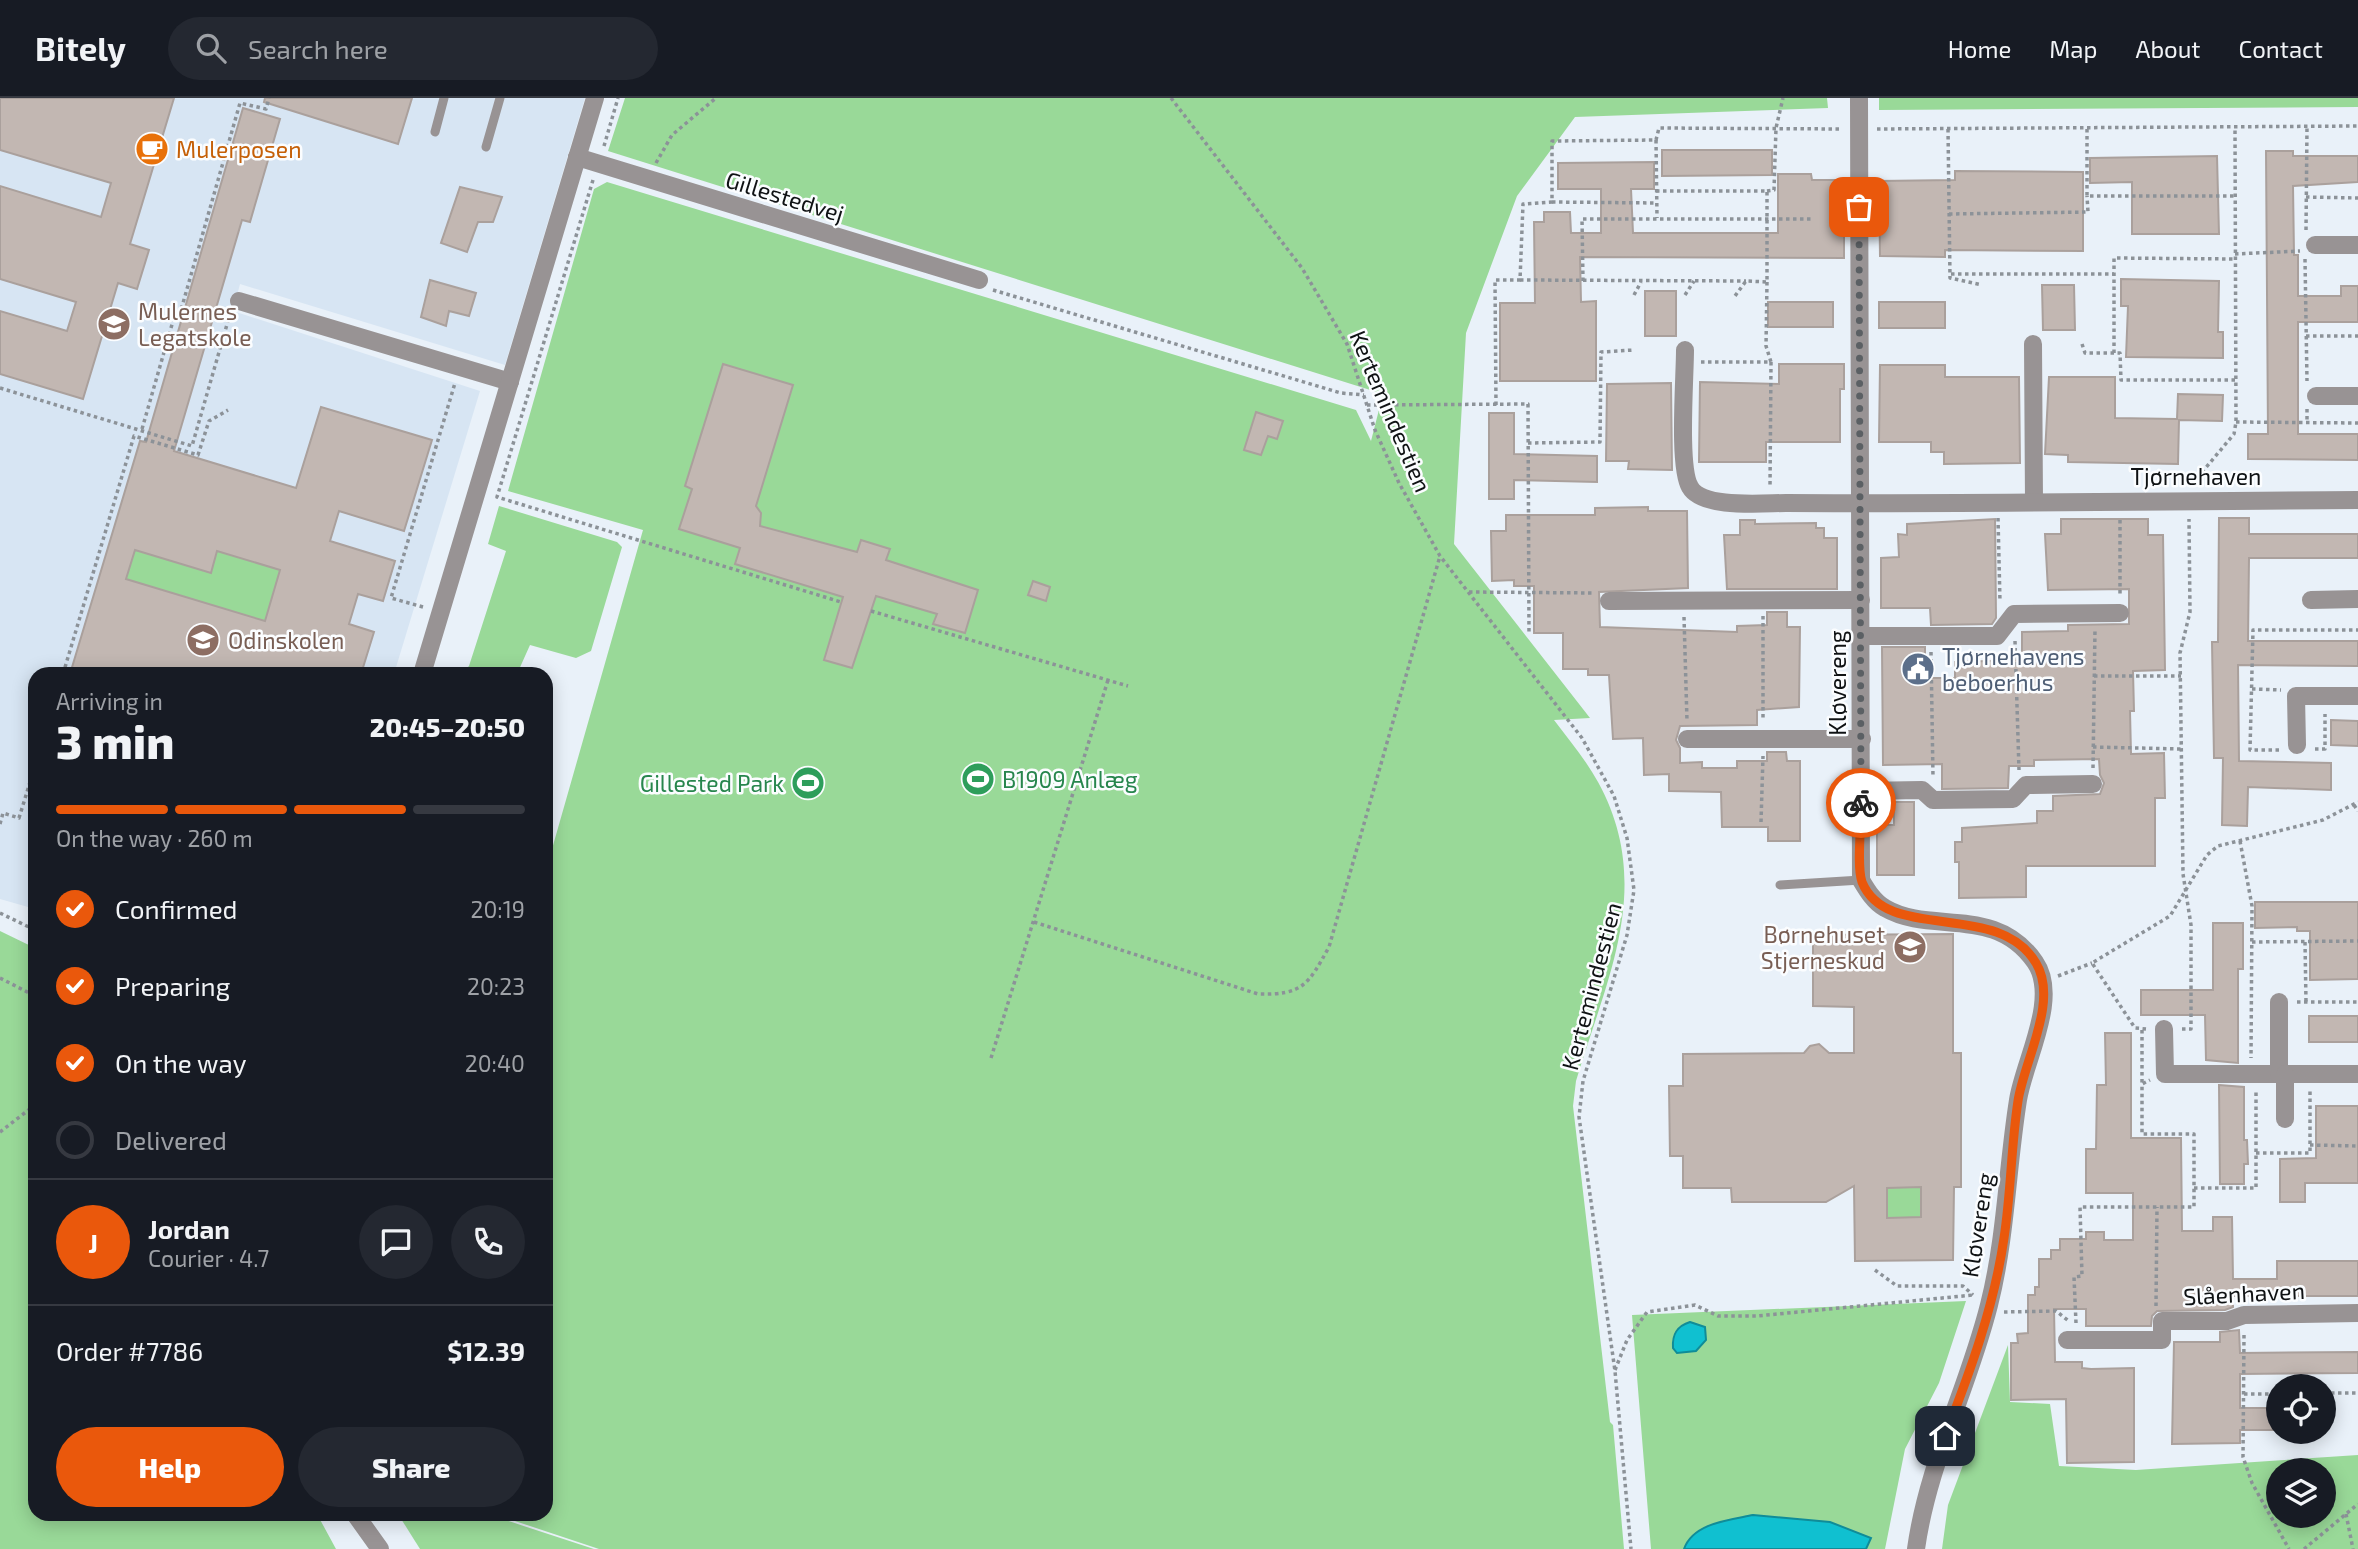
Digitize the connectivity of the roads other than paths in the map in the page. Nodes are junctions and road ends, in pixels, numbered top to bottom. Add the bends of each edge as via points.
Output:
1 (444, 98) edge
2 (500, 98) edge
3 (595, 98) edge
4 (1859, 98) edge
5 (435, 132) dead end
6 (486, 147) dead end
7 (577, 157) junction
8 (2358, 244) edge
9 (2310, 248) road end
10 (985, 285) road end
11 (239, 301) road end
12 (2033, 344) dead end
13 (1685, 356) road end
14 (510, 382) junction
15 (2310, 392) road end
16 (2358, 396) edge
17 (2358, 500) edge
18 (2034, 502) junction
19 (1861, 503) junction
20 (2358, 599) edge
21 (1861, 600) junction
22 (2311, 600) dead end
23 (1609, 601) road end
24 (2120, 612) road end
25 (1861, 636) junction
26 (424, 667) edge
27 (2358, 696) edge
28 (1687, 739) road end
29 (1861, 739) junction
30 (2297, 745) dead end
31 (2093, 784) road end
32 (1861, 791) junction
33 (1861, 880) junction
34 (1780, 885) dead end
35 (2279, 1002) road end
36 (2164, 1029) road end
37 (2282, 1074) junction
38 (2358, 1074) edge
39 (2285, 1119) dead end
40 (2358, 1312) edge
41 (2067, 1340) dead end
42 (360, 1521) edge
43 (380, 1549) edge
44 (1916, 1549) edge

1 - 5 lane
2 - 6 lane
3 - 7 street
4 - 19 street, Kløvereng
7 - 10 street, Gillestedvej
7 - 14 street
8 - 9 street
11 - 14 street
12 - 18 street
13 - 19 street, Tjørnehaven via 1684,464 1690,488 1704,499
14 - 26 street
15 - 16 street
17 - 18 street, Tjørnehaven
18 - 19 street, Tjørnehaven
19 - 21 street, Kløvereng
20 - 22 street
21 - 23 street
21 - 25 street, Kløvereng
24 - 25 street via 2014,614 1997,636
25 - 29 street, Kløvereng
27 - 30 street via 2297,696
28 - 29 street
29 - 32 street, Kløvereng
31 - 32 street via 2026,785 2012,799 1933,800 1922,790
32 - 33 street, Kløvereng
33 - 34 lane
33 - 44 street, Kløvereng via 1884,908 1894,912 1973,924 2003,934 2021,945 2037,964 2042,981 2043,1017 2018,1100 2004,1239 1990,1304 1922,1503
35 - 37 street
36 - 37 street via 2165,1074
37 - 38 street
37 - 39 street
40 - 41 street, Slåenhaven via 2162,1321 2162,1340
42 - 43 street

